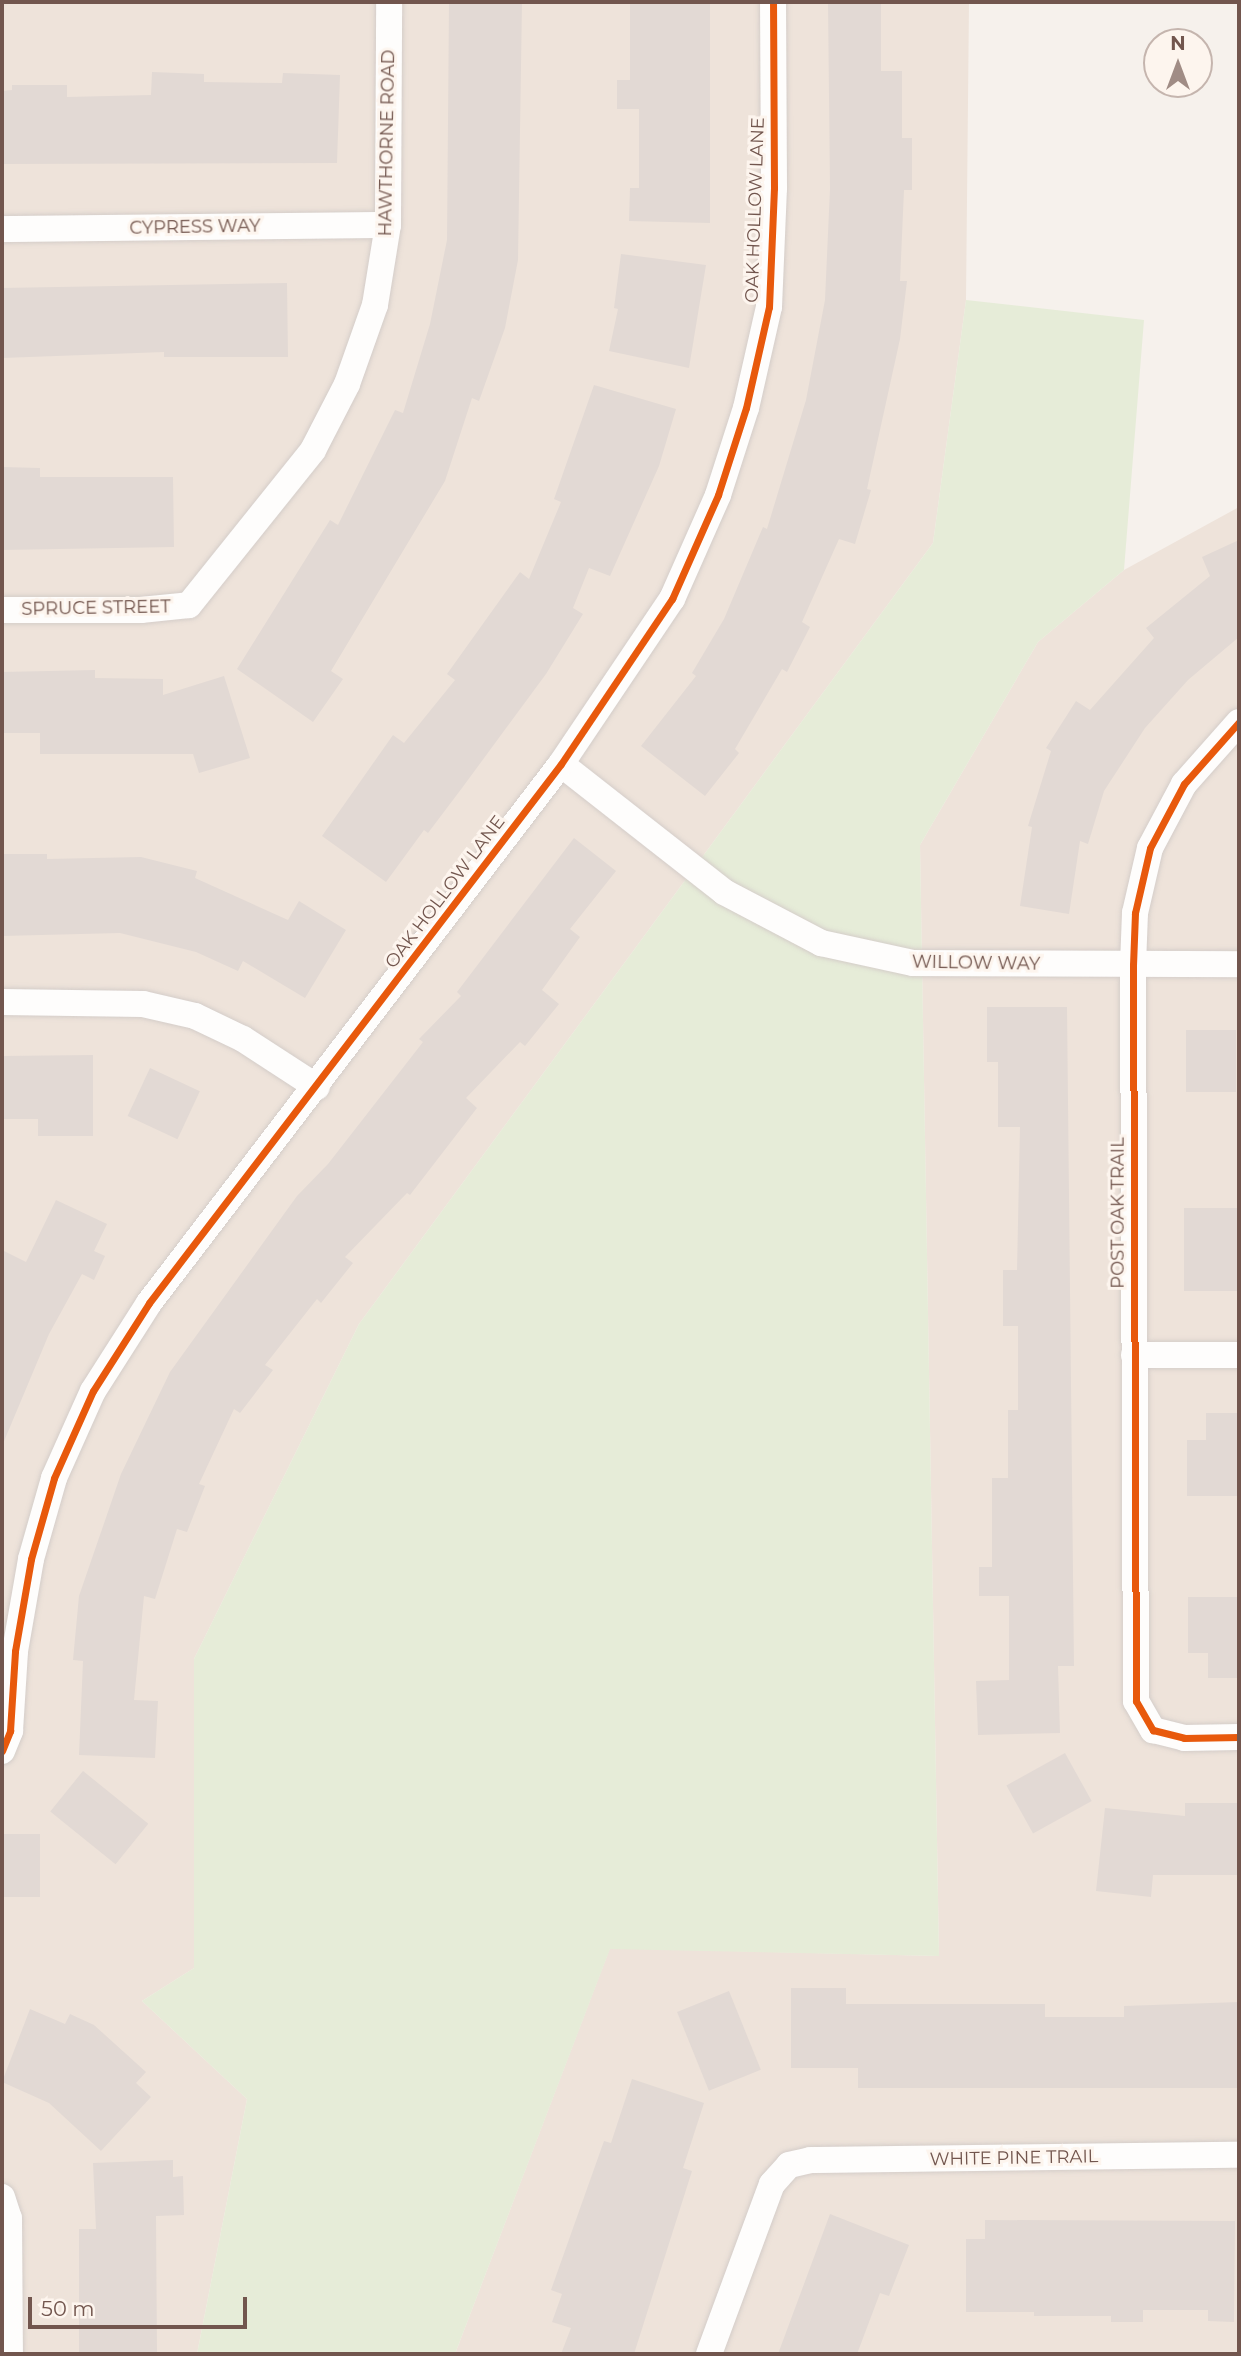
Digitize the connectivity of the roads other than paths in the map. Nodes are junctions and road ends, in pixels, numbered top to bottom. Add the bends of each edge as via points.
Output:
1 (389, 2) edge
2 (772, 2) edge
3 (388, 225) junction
4 (2, 229) edge
5 (189, 605) joint
6 (2, 610) edge
7 (1239, 722) edge
8 (561, 764) junction
9 (1239, 964) edge
10 (1133, 965) junction
11 (2, 1002) edge
12 (317, 1087) junction
13 (1239, 1354) edge
14 (1134, 1355) junction
15 (1239, 1737) edge
16 (2, 1751) edge
17 (1239, 2155) edge
18 (2, 2197) edge
19 (10, 2354) edge
20 (709, 2354) edge

1 - 3 street, HAWTHORNE ROAD
2 - 8 street, OAK HOLLOW LANE via 774,188 769,307 746,408 718,495 672,600
3 - 4 street, CYPRESS WAY
3 - 5 street, HAWTHORNE ROAD via 375,305 347,384 313,450
5 - 6 street, SPRUCE STREET via 141,610
7 - 10 street, POST OAK TRAIL via 1184,784 1150,848 1135,913
8 - 10 street, WILLOW WAY via 724,892 821,943 913,963
8 - 12 street, OAK HOLLOW LANE
9 - 10 street, WILLOW WAY
10 - 14 street, POST OAK TRAIL
11 - 12 street via 143,1004 195,1016 243,1039
12 - 16 street, OAK HOLLOW LANE via 149,1303 93,1391 54,1478 31,1559 15,1651 10,1731
13 - 14 street
14 - 15 street, POST OAK TRAIL via 1136,1701 1153,1730 1184,1738
17 - 20 street, WHITE PINE TRAIL via 810,2160 789,2165 772,2184
18 - 19 street via 9,2218

